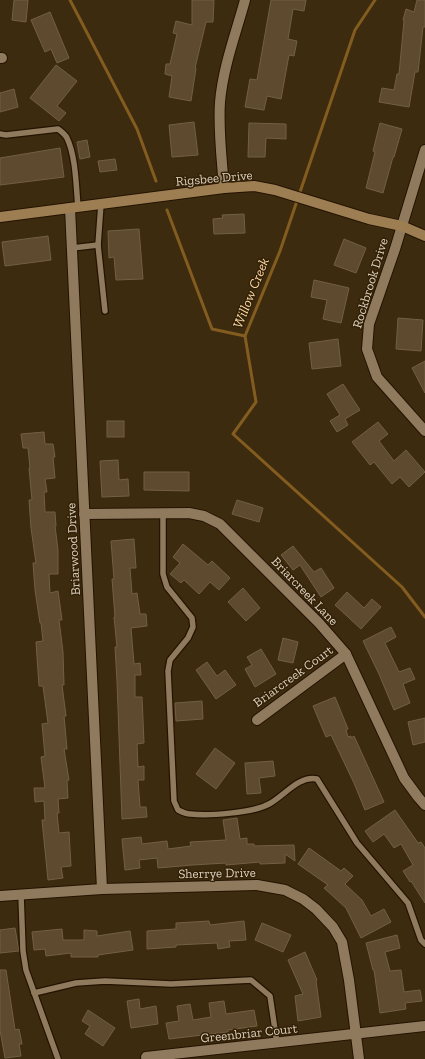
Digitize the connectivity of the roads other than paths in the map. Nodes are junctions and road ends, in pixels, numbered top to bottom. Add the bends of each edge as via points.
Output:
1 (245, 0) edge
2 (0, 134) edge
3 (425, 150) edge
4 (224, 188) junction
5 (101, 204) junction
6 (74, 208) junction
7 (0, 217) edge
8 (402, 226) junction
9 (425, 236) edge
10 (98, 245) junction
11 (72, 248) junction
12 (105, 311) dead end
13 (425, 431) edge
14 (163, 513) junction
15 (84, 514) junction
16 (346, 654) junction
17 (256, 720) dead end
18 (425, 805) edge
19 (102, 889) junction
20 (21, 895) junction
21 (0, 896) edge
22 (425, 944) edge
23 (34, 992) junction
24 (425, 1026) edge
25 (356, 1034) junction
26 (276, 1043) junction
27 (146, 1057) dead end
28 (58, 1059) edge
29 (359, 1059) edge

1 - 4 street via 226,68 220,102
2 - 6 lane via 58,129 64,133 68,138 73,161
3 - 8 street, Rockbrook Drive
4 - 5 street, Rigsbee Drive
4 - 8 street, Rigsbee Drive via 254,186 289,193 369,219
5 - 6 street, Rigsbee Drive
5 - 10 lane
6 - 7 street, Rigsbee Drive
6 - 11 street, Briarwood Drive
8 - 9 street, Rigsbee Drive
8 - 13 street, Rockbrook Drive via 369,324 367,349 377,377
10 - 11 lane
10 - 12 lane
11 - 15 street, Briarwood Drive
14 - 15 street, Briarcreek Lane
14 - 16 street, Briarcreek Lane via 189,513 204,516 220,524 319,622
14 - 22 lane via 163,574 167,587 192,618 193,627 188,638 170,660 168,672 174,802 178,810 188,814 205,815 252,810 269,804 302,782 311,778 317,779 356,843 408,903 421,940
15 - 19 street, Briarwood Drive
16 - 17 street, Briarcreek Court
16 - 18 street, Briarcreek Lane via 404,778
19 - 20 street, Sherrye Drive
19 - 25 street, Sherrye Drive via 257,884 285,890 303,899 326,919 342,942
20 - 21 street, Sherrye Drive
20 - 23 lane via 23,951 26,970
23 - 26 lane via 84,982 172,984 251,980 270,996
23 - 28 lane
24 - 25 street, Greenbriar Court
25 - 26 street, Greenbriar Court
25 - 29 street, Sherrye Drive
26 - 27 street, Greenbriar Court

